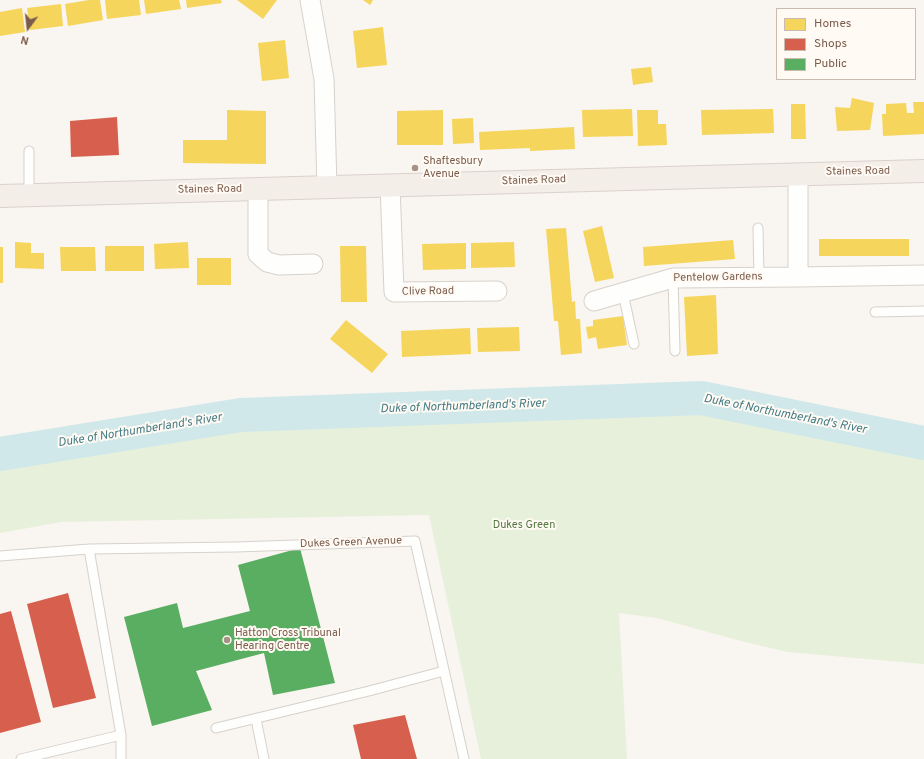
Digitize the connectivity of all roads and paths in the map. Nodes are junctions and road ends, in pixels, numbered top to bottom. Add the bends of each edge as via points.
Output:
1 (310, 0) edge
2 (29, 151) dead end
3 (924, 170) edge
4 (798, 174) junction
5 (390, 185) junction
6 (327, 187) junction
7 (258, 189) junction
8 (29, 195) junction
9 (0, 196) edge
10 (758, 228) dead end
11 (313, 264) dead end
12 (924, 275) edge
13 (759, 277) junction
14 (798, 277) junction
15 (673, 278) junction
16 (497, 291) dead end
17 (623, 293) junction
18 (594, 301) dead end
19 (924, 311) edge
20 (875, 312) dead end
21 (634, 344) dead end
22 (675, 351) dead end
23 (89, 549) junction
24 (0, 556) edge
25 (444, 671) junction
26 (256, 719) junction
27 (216, 728) dead end
28 (121, 736) junction
29 (21, 759) edge
30 (121, 759) edge
31 (264, 759) edge
32 (464, 759) edge

1 - 6 street via 324,79
2 - 8 lane
3 - 4 main road, Staines Road
4 - 5 main road, Staines Road
4 - 14 street
5 - 6 main road, Staines Road
5 - 16 street, Clive Road via 394,292
6 - 7 main road, Staines Road
7 - 8 main road, Staines Road
7 - 11 street via 258,254 267,262 279,265
8 - 9 main road, Staines Road
10 - 13 lane
12 - 14 street, Pentelow Gardens
13 - 14 street, Pentelow Gardens
13 - 15 street, Pentelow Gardens
15 - 17 street, Pentelow Gardens
15 - 22 lane
17 - 18 street, Pentelow Gardens
17 - 21 lane
19 - 20 lane
23 - 24 lane, Dukes Green Avenue
23 - 25 lane, Dukes Green Avenue via 414,541
23 - 28 lane
25 - 26 lane
25 - 32 lane, Dukes Green Avenue
26 - 27 lane
26 - 31 lane
28 - 29 lane
28 - 30 lane

